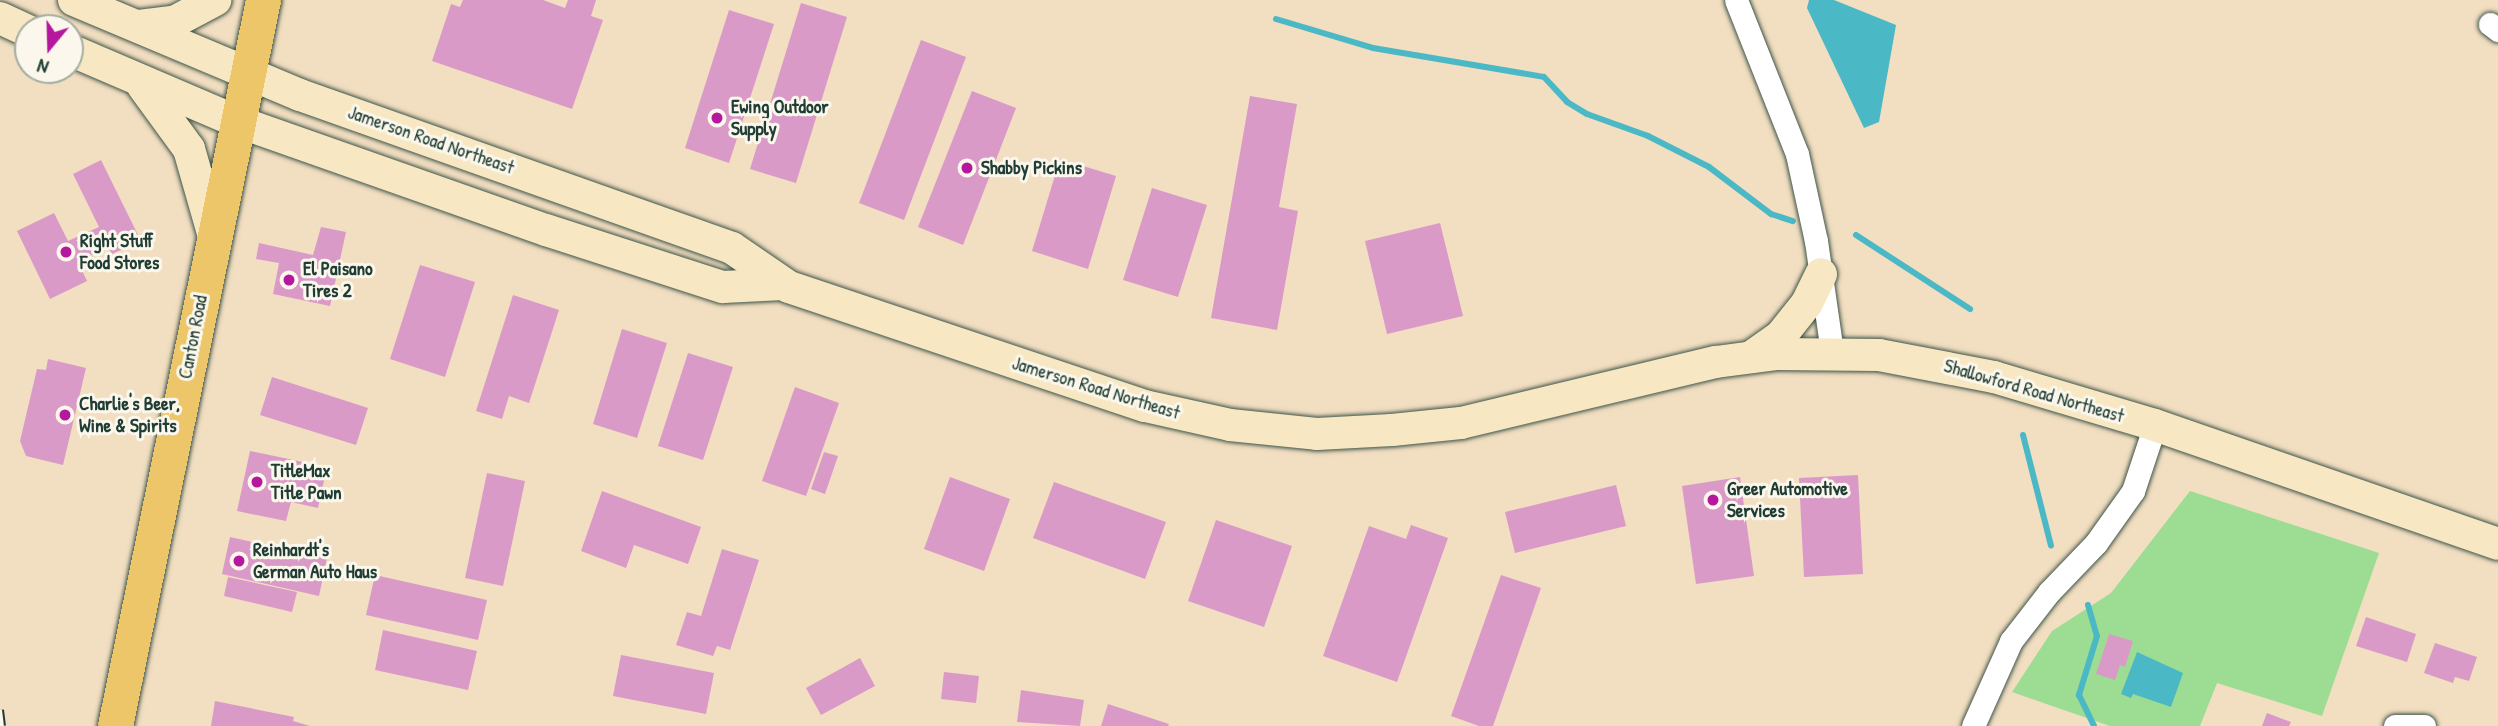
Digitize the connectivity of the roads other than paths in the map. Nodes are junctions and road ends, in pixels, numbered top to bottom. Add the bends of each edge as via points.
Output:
1 (75, 0) edge
2 (215, 0) edge
3 (263, 0) edge
4 (1736, 0) edge
5 (139, 26) junction
6 (84, 56) edge
7 (247, 72) junction
8 (137, 80) junction
9 (236, 121) junction
10 (214, 233) junction
11 (1821, 274) junction
12 (783, 284) junction
13 (1832, 352) junction
14 (1751, 357) junction
15 (2155, 425) junction
16 (2498, 544) edge
17 (115, 726) edge
18 (1973, 726) edge
19 (2395, 726) edge
20 (2424, 726) edge

1 - 5 street, Jamerson Road Northeast
2 - 5 street via 174,22
3 - 7 main road, Canton Road
4 - 11 street via 1797,154
5 - 7 street, Jamerson Road Northeast
6 - 8 street, Jamerson Road Northeast
7 - 9 main road, Canton Road
7 - 12 street, Jamerson Road Northeast via 300,95 733,248
8 - 9 street, Jamerson Road Northeast
8 - 10 street via 155,97 189,149
9 - 10 main road, Canton Road
9 - 12 street, Jamerson Road Northeast via 423,189 723,287
10 - 17 main road, Canton Road
11 - 13 street
11 - 14 street via 1807,303 1780,337
12 - 14 street, Jamerson Road Northeast via 1145,406 1230,425 1317,434 1461,423 1699,365
13 - 14 street, Jamerson Road Northeast
13 - 15 street, Shallowford Road Northeast via 1928,362
15 - 16 street, Shallowford Road Northeast
15 - 18 street via 2133,491 2096,543 2011,641
19 - 20 street

